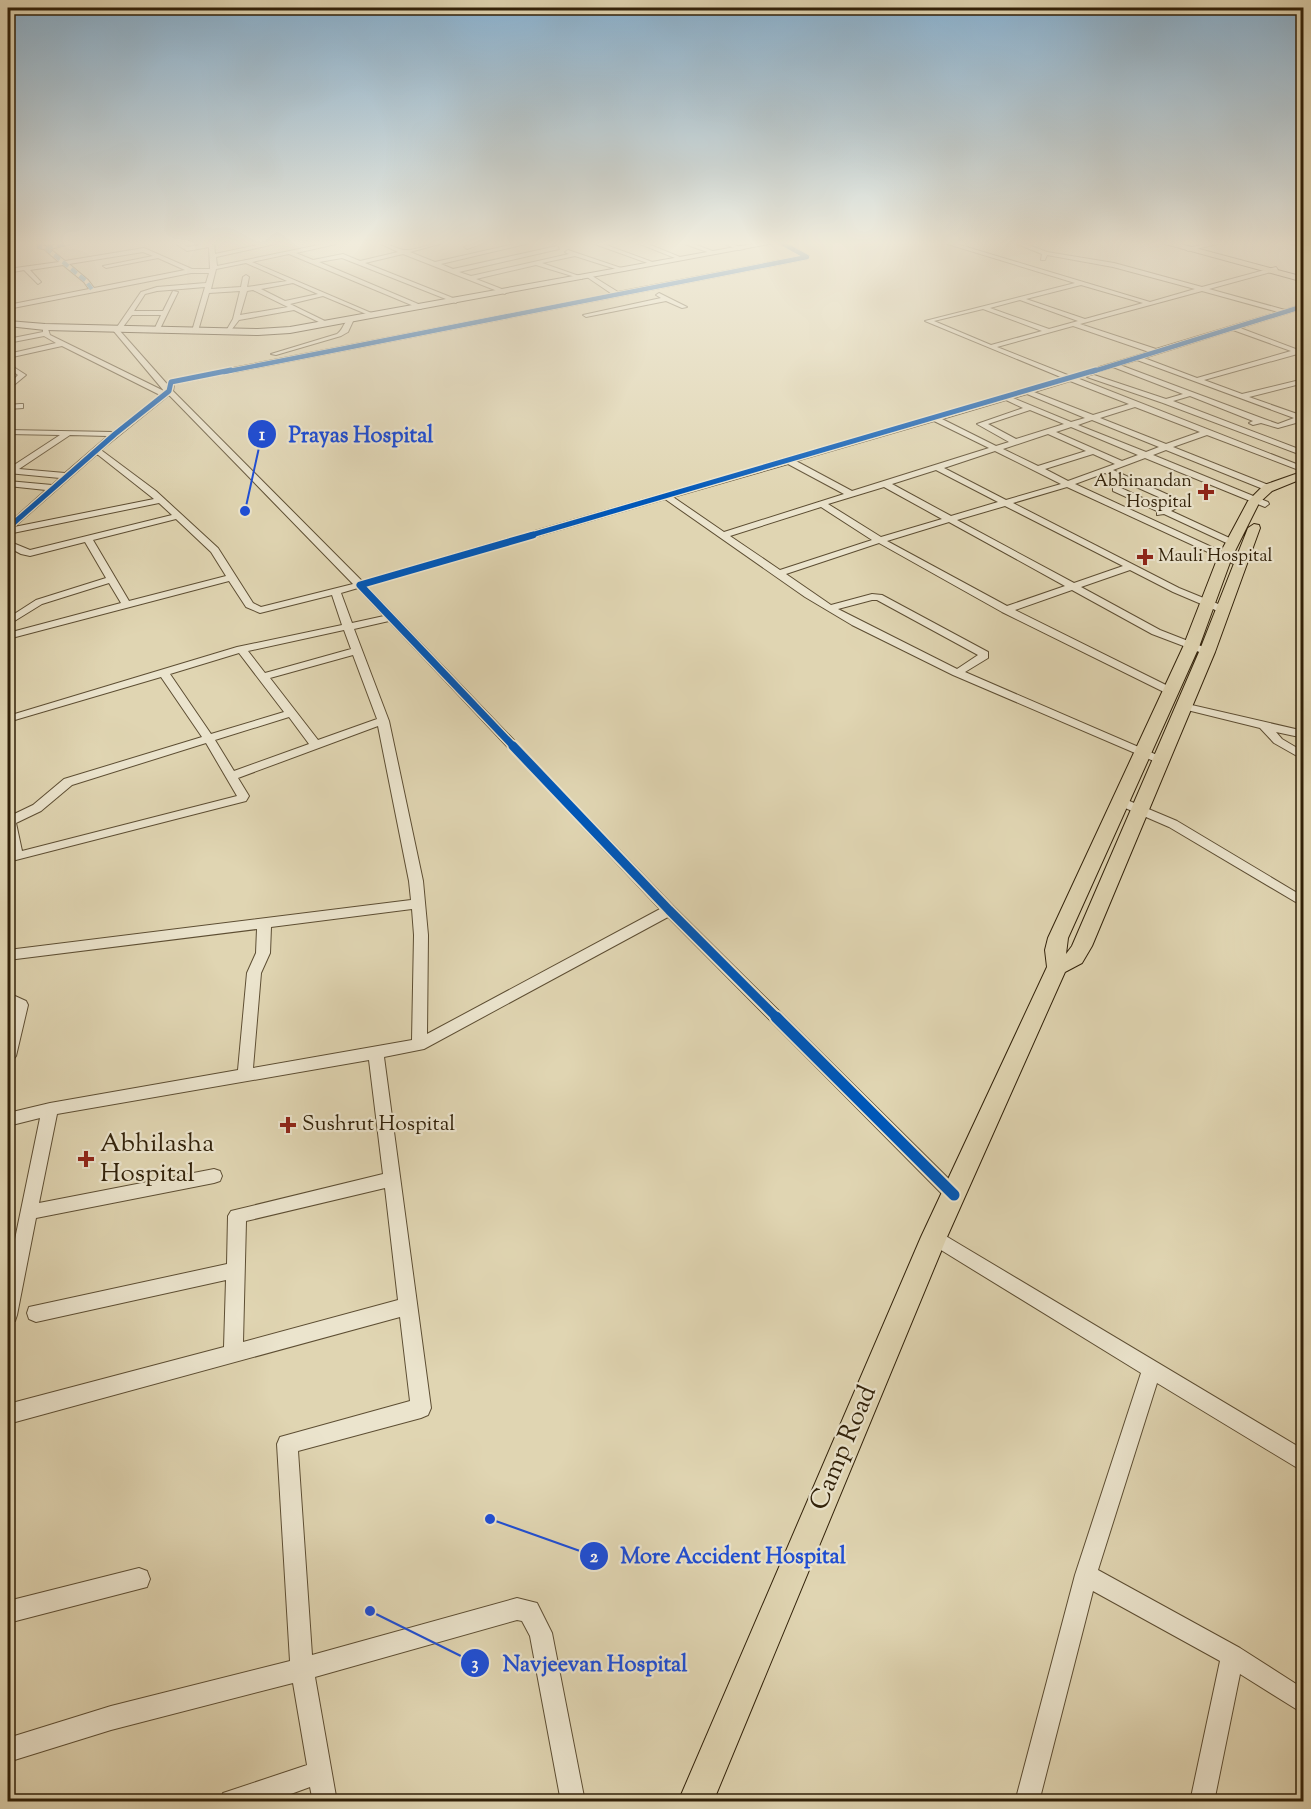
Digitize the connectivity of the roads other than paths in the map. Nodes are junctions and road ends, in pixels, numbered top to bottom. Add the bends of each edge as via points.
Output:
1 (23, 326) edge
2 (119, 326) edge
3 (159, 326) edge
4 (196, 326) edge
5 (232, 326) edge
6 (260, 326) edge
7 (306, 326) edge
8 (348, 326) edge
9 (452, 326) edge
10 (941, 326) edge
11 (1035, 326) edge
12 (1064, 326) edge
13 (1080, 326) edge
14 (1238, 326) edge
15 (1233, 328) junction
16 (117, 329) junction
17 (46, 330) junction
18 (157, 330) junction
19 (195, 331) junction
20 (229, 331) junction
21 (1048, 331) junction
22 (259, 332) junction
23 (8, 341) edge
24 (62, 344) junction
25 (990, 347) junction
26 (1157, 352) junction
27 (1300, 353) edge
28 (8, 356) edge
29 (1138, 358) junction
30 (1114, 365) junction
31 (9, 367) edge
32 (242, 367) junction
33 (1098, 370) junction
34 (1084, 375) junction
35 (1071, 378) junction
36 (1197, 380) junction
37 (1304, 381) edge
38 (8, 388) edge
39 (1175, 388) junction
40 (1028, 392) junction
41 (166, 393) junction
42 (1143, 393) junction
43 (1190, 393) junction
44 (1240, 397) junction
45 (1006, 398) junction
46 (1166, 401) junction
47 (1136, 404) junction
48 (20, 406) dead end
49 (8, 407) edge
50 (1029, 408) junction
51 (934, 418) junction
52 (1092, 418) junction
53 (1302, 419) edge
54 (1261, 421) junction
55 (1071, 425) junction
56 (1239, 428) junction
57 (8, 432) edge
58 (1049, 432) junction
59 (1207, 432) junction
60 (67, 434) junction
61 (114, 434) junction
62 (1017, 443) junction
63 (1167, 447) junction
64 (96, 450) junction
65 (997, 450) junction
66 (1093, 451) junction
67 (1304, 454) edge
68 (1145, 456) junction
69 (789, 460) junction
70 (1123, 464) junction
71 (938, 468) junction
72 (1036, 469) junction
73 (1106, 470) junction
74 (9, 471) edge
75 (1304, 472) edge
76 (66, 476) junction
77 (1304, 482) edge
78 (8, 483) edge
79 (885, 484) junction
80 (1068, 484) junction
81 (53, 488) junction
82 (1116, 489) dead end
83 (852, 495) junction
84 (666, 496) junction
85 (1262, 498) junction
86 (161, 500) junction
87 (1005, 502) junction
88 (822, 504) junction
89 (1164, 511) junction
90 (178, 516) junction
91 (948, 519) junction
92 (1144, 519) junction
93 (8, 530) edge
94 (723, 535) junction
95 (88, 539) junction
96 (877, 541) junction
97 (8, 544) edge
98 (1233, 554) junction
99 (1130, 567) junction
100 (779, 573) junction
101 (232, 577) junction
102 (112, 579) junction
103 (360, 585) junction
104 (1072, 587) junction
105 (335, 591) junction
106 (126, 604) junction
107 (1208, 604) junction
108 (830, 608) junction
109 (1006, 610) junction
110 (1224, 610) junction
111 (391, 618) junction
112 (8, 622) edge
113 (347, 628) junction
114 (8, 636) edge
115 (241, 649) junction
116 (1199, 649) junction
117 (358, 650) junction
118 (163, 672) junction
119 (957, 673) junction
120 (263, 677) junction
121 (1170, 691) junction
122 (1183, 706) junction
123 (291, 713) junction
124 (8, 718) edge
125 (383, 721) junction
126 (1264, 726) junction
127 (1304, 735) edge
128 (209, 739) junction
129 (316, 745) junction
130 (1142, 752) junction
131 (1304, 757) edge
132 (1160, 760) junction
133 (231, 776) junction
134 (1120, 801) junction
135 (1141, 808) junction
136 (12, 857) edge
137 (1304, 903) edge
138 (419, 904) junction
139 (669, 910) junction
140 (264, 925) junction
141 (8, 955) edge
142 (1057, 967) junction
143 (8, 1002) edge
144 (419, 1045) junction
145 (376, 1052) junction
146 (8, 1056) edge
147 (244, 1075) junction
148 (50, 1109) junction
149 (8, 1119) edge
150 (214, 1176) dead end
151 (392, 1179) junction
152 (954, 1195) junction
153 (30, 1212) junction
154 (934, 1237) junction
155 (236, 1270) junction
156 (408, 1306) junction
157 (36, 1313) dead end
158 (8, 1315) edge
159 (233, 1353) junction
160 (1152, 1369) junction
161 (8, 1414) edge
162 (1304, 1462) edge
163 (1086, 1575) junction
164 (140, 1579) dead end
165 (8, 1612) edge
166 (1232, 1656) junction
167 (302, 1669) junction
168 (1304, 1703) edge
169 (8, 1750) edge
170 (320, 1772) junction
171 (232, 1802) edge
172 (325, 1802) edge
173 (573, 1802) edge
174 (695, 1802) edge
175 (1027, 1802) edge
176 (1202, 1802) edge

1 - 17 street
2 - 16 street
3 - 18 street
4 - 19 street
5 - 20 street
6 - 22 street
7 - 22 street
8 - 32 street via 339,335
9 - 32 street
10 - 25 street
11 - 21 street
12 - 21 street
13 - 26 street
14 - 15 street
15 - 26 street
15 - 27 street
16 - 17 street
16 - 18 street
16 - 41 street
17 - 23 street
17 - 24 street via 47,336
18 - 19 street
19 - 20 street
20 - 22 street
21 - 25 street
24 - 28 street
24 - 41 street
25 - 35 street
26 - 29 street
27 - 36 street
29 - 30 street
29 - 36 street
30 - 33 street
30 - 39 street
31 - 38 street via 22,375
32 - 41 street via 171,382
33 - 34 street
33 - 42 street
34 - 35 street
34 - 42 street
35 - 40 street
35 - 47 street
36 - 39 street
36 - 44 street
37 - 44 street
39 - 43 street
40 - 45 street
40 - 52 street
41 - 61 street
41 - 103 street
42 - 46 street
43 - 46 street
43 - 54 street
44 - 53 street
45 - 50 street
45 - 51 street
46 - 56 street
47 - 52 street
47 - 59 street
48 - 49 street
50 - 55 street
50 - 62 street via 981,424
51 - 65 street
51 - 69 street
52 - 55 street
52 - 63 street
53 - 54 street via 1278,426
54 - 56 street
55 - 58 street
55 - 68 street
56 - 67 street
57 - 60 street
58 - 62 street
58 - 66 street
59 - 63 street
59 - 75 street
60 - 61 street
60 - 74 street
61 - 64 street
62 - 65 street
63 - 68 street
63 - 85 street
64 - 76 street
64 - 86 street
65 - 71 street
65 - 72 street
66 - 70 street
66 - 72 street
68 - 70 street
68 - 85 street
69 - 83 street
69 - 84 street
70 - 73 street
71 - 79 street
71 - 87 street
72 - 80 street
73 - 80 street
73 - 89 street via 1179,503
74 - 76 street
75 - 85 main road
76 - 81 street
77 - 85 main road
78 - 81 street
79 - 83 street
79 - 91 street
80 - 87 street
80 - 92 street
81 - 93 street
82 - 89 street
83 - 88 street
84 - 94 street
84 - 103 street
85 - 98 main road
86 - 90 street
86 - 93 street
87 - 91 street
87 - 99 street
88 - 94 street
88 - 96 street
89 - 92 street
89 - 98 street
90 - 95 street
90 - 101 street via 215,550
91 - 96 street
91 - 104 street
92 - 98 street
94 - 100 street
95 - 97 street via 27,554
95 - 102 street
96 - 100 street
96 - 109 street
98 - 107 main road
98 - 110 main road
99 - 104 street
99 - 107 street
100 - 108 street
101 - 105 street via 249,605 260,610
101 - 106 street
102 - 106 street
102 - 112 street via 39,603
103 - 105 street
103 - 111 street
104 - 109 street
104 - 116 street via 1155,632
105 - 113 street
106 - 114 street
107 - 110 street
107 - 116 main road
108 - 119 street
108 - 119 street via 879,597 984,654
109 - 121 street
110 - 116 main road
111 - 113 street
111 - 139 street
113 - 115 street
113 - 117 street
115 - 118 street
115 - 120 street
116 - 121 main road
116 - 122 main road
117 - 120 street
117 - 125 street
118 - 124 street
118 - 128 street
119 - 130 street
120 - 123 street
121 - 130 main road
122 - 126 street
122 - 132 main road
123 - 128 street
123 - 129 street
125 - 129 street
125 - 138 street
126 - 127 street
126 - 131 street via 1278,741
128 - 133 street
128 - 136 street via 64,784 37,808 9,821
129 - 133 street
130 - 132 street
130 - 134 main road
132 - 135 main road
133 - 136 street via 243,796 238,801
134 - 135 street
134 - 142 main road via 1058,938
135 - 137 street
135 - 142 main road via 1082,946 1075,958
138 - 140 street
138 - 144 street
139 - 144 street
139 - 152 street
140 - 141 street
140 - 147 street via 263,953 254,973
142 - 152 main road, Camp Road
143 - 146 street via 21,1005
144 - 145 street
145 - 147 street
145 - 151 street
147 - 148 street
148 - 149 street
148 - 153 street
150 - 153 street
151 - 155 street via 237,1216
151 - 156 street
152 - 154 main road, Camp Road
153 - 158 street
154 - 160 street
154 - 174 main road, Camp Road
155 - 157 street
155 - 159 street
156 - 159 street
156 - 167 street via 422,1408 287,1444
159 - 161 street
160 - 162 street
160 - 163 street
163 - 166 street
163 - 175 street
164 - 165 street
166 - 168 street
166 - 176 street
167 - 169 street via 111,1718
167 - 170 street
167 - 173 street via 517,1609 529,1611 541,1633
170 - 171 street
170 - 172 street

